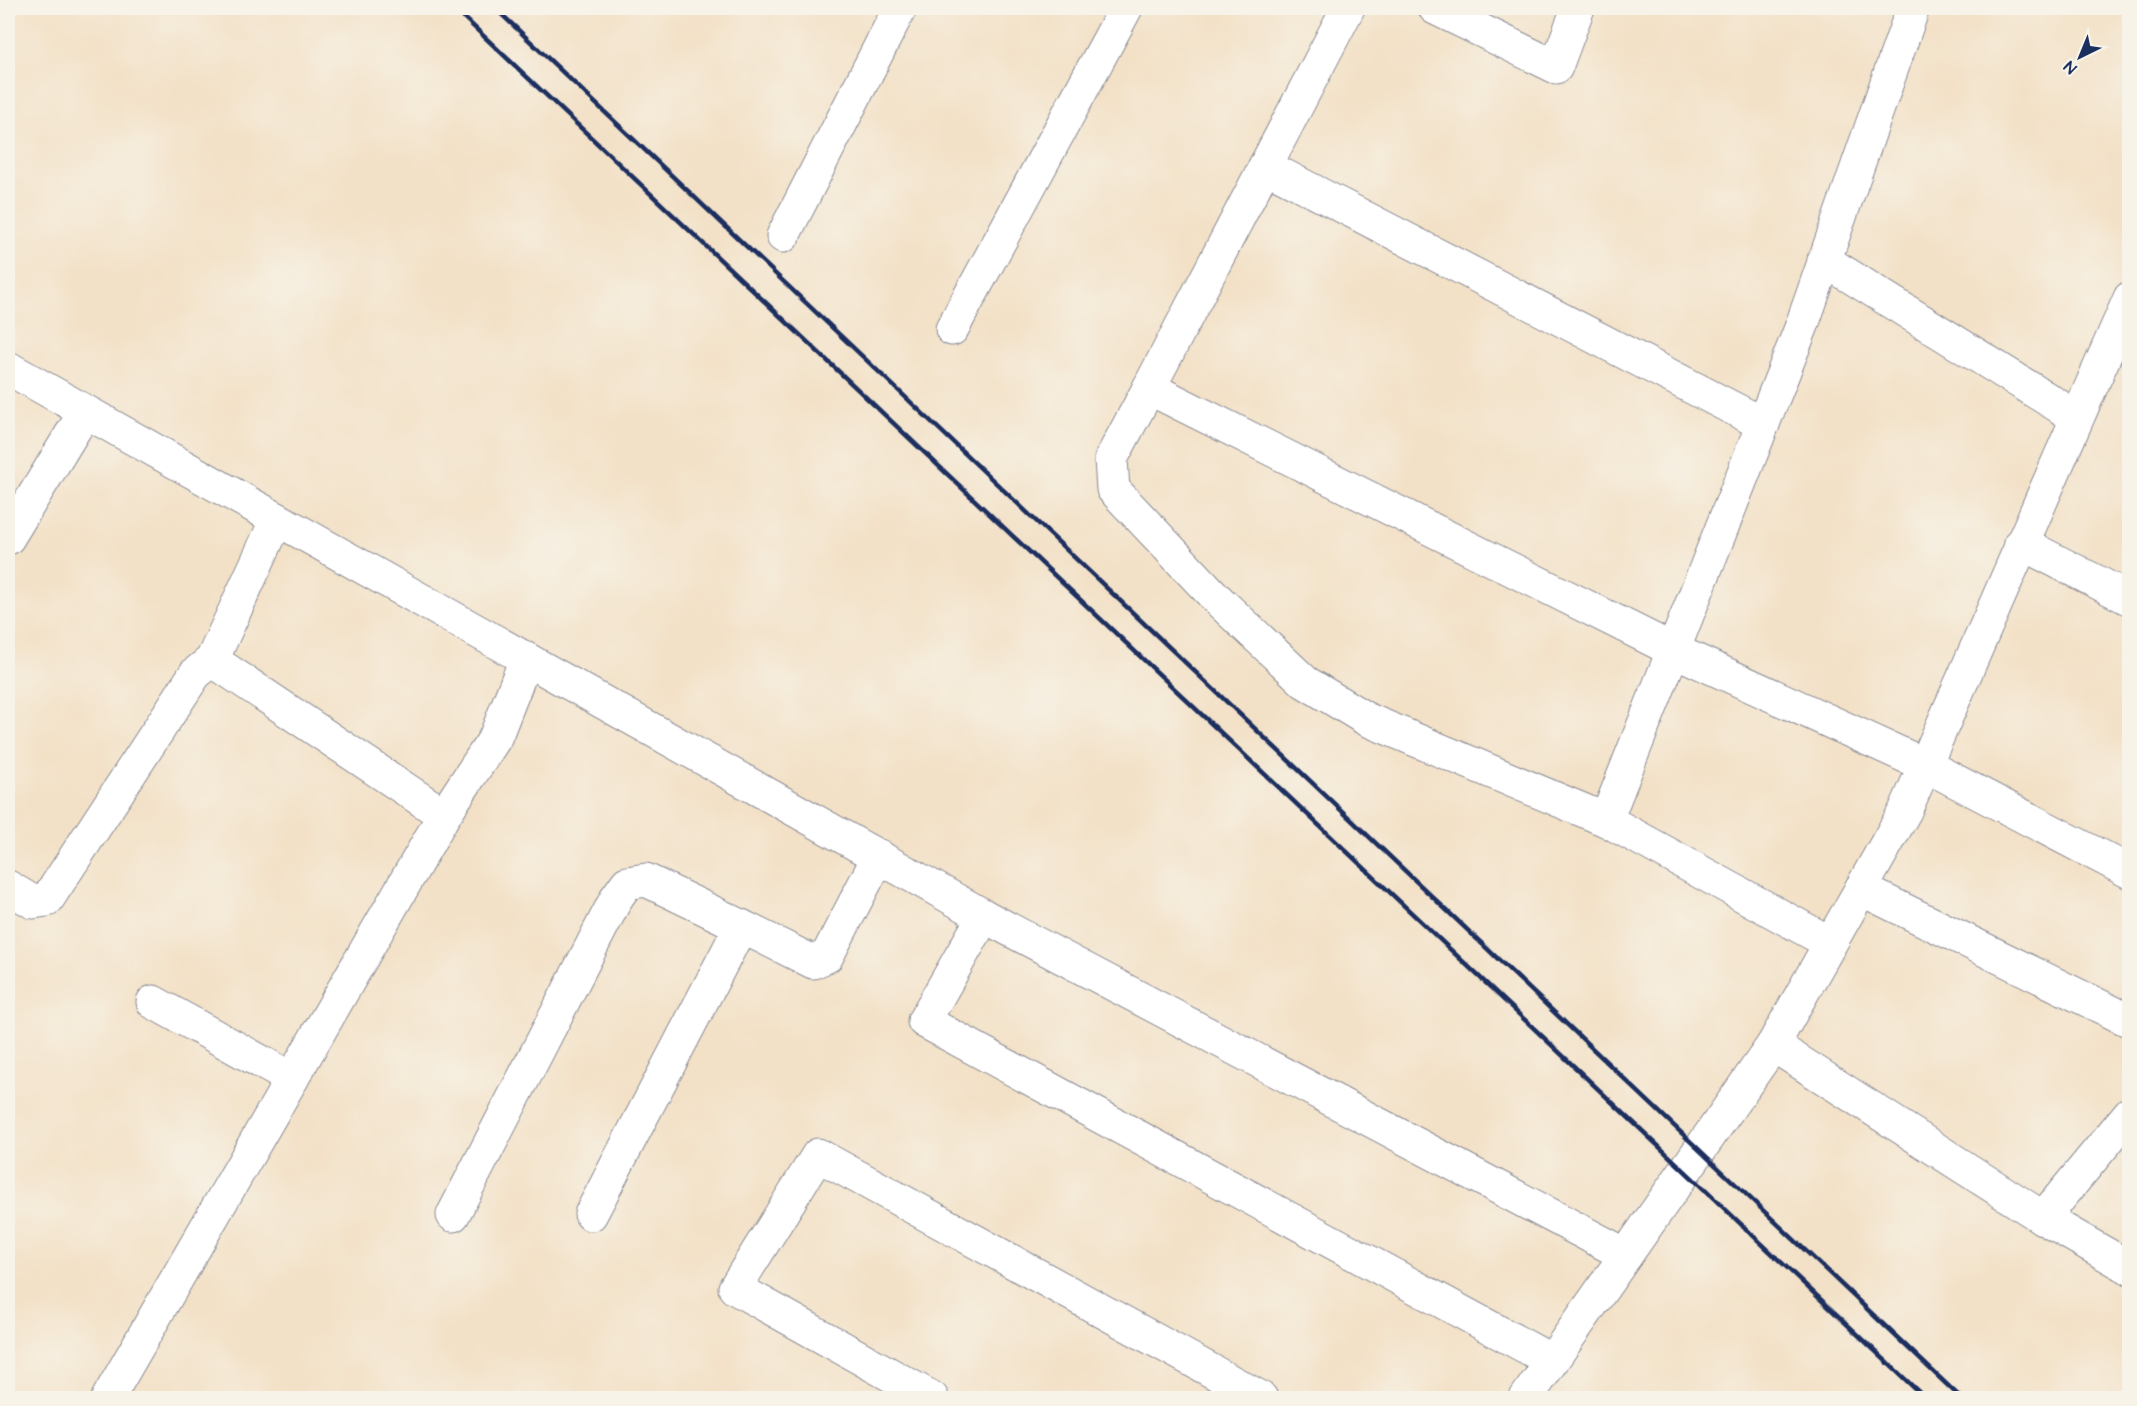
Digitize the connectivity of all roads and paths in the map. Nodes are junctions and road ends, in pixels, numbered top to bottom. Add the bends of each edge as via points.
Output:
1 (900, 8) edge
2 (1126, 8) edge
3 (1348, 8) edge
4 (1435, 8) edge
5 (1578, 8) edge
6 (1913, 8) edge
7 (1265, 166) junction
8 (783, 236) dead end
9 (1824, 260) junction
10 (2129, 300) edge
11 (952, 329) dead end
12 (8, 369) edge
13 (1149, 388) junction
14 (85, 412) junction
15 (2076, 417) junction
16 (1763, 424) junction
17 (277, 519) junction
18 (8, 538) edge
19 (2021, 543) junction
20 (2130, 599) edge
21 (1673, 650) junction
22 (526, 659) junction
23 (212, 660) junction
24 (1925, 765) junction
25 (444, 815) junction
26 (1606, 820) junction
27 (879, 856) junction
28 (2130, 872) edge
29 (8, 887) edge
30 (1862, 889) junction
31 (984, 916) junction
32 (741, 926) junction
33 (1830, 943) junction
34 (153, 1002) dead end
35 (2130, 1021) edge
36 (1773, 1045) junction
37 (292, 1079) junction
38 (2130, 1113) edge
39 (591, 1214) dead end
40 (453, 1215) dead end
41 (2043, 1218) junction
42 (1626, 1255) junction
43 (2130, 1268) edge
44 (1552, 1361) junction
45 (108, 1398) edge
46 (932, 1398) edge
47 (1261, 1398) edge
48 (1526, 1398) edge

1 - 8 street
2 - 11 street
3 - 7 street
4 - 5 street via 1556,67
6 - 9 street
7 - 13 street
7 - 16 street
9 - 15 street
9 - 16 street
10 - 15 street
12 - 14 street
13 - 21 street
13 - 26 street via 1111,459 1113,489 1218,600 1305,682 1366,719
14 - 17 street
14 - 18 street
15 - 19 street
16 - 21 street
17 - 22 street
17 - 23 street
19 - 20 street
19 - 24 street
21 - 24 street
21 - 26 street
22 - 25 street via 495,738
22 - 27 street
23 - 25 street
23 - 29 street via 195,674 47,900 33,902
24 - 28 street
24 - 30 street via 1905,811
25 - 37 street
26 - 33 street
27 - 31 street
27 - 32 street via 827,956 813,962
30 - 33 street
30 - 35 street
31 - 42 street
31 - 44 street via 924,1021
32 - 39 street
32 - 40 street via 646,880 627,882
33 - 36 street
34 - 37 street
36 - 41 street
36 - 42 street
37 - 45 street
38 - 41 street
41 - 43 street
42 - 44 street
44 - 48 street
46 - 47 street via 735,1287 818,1155

